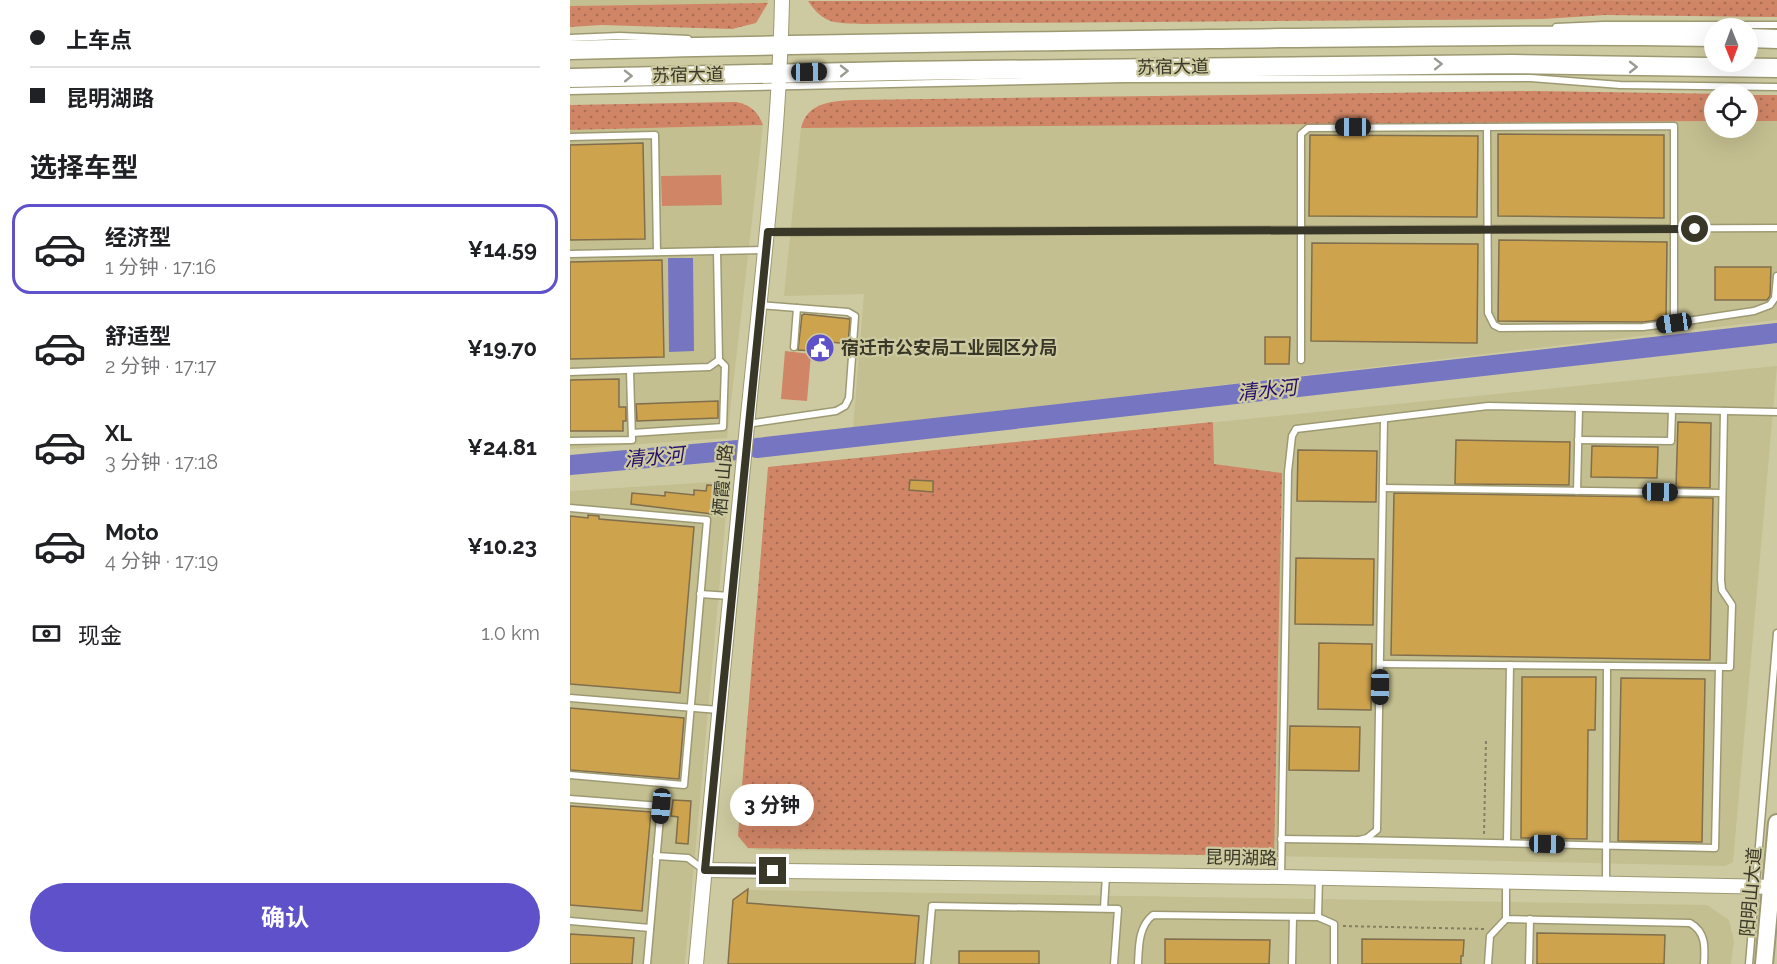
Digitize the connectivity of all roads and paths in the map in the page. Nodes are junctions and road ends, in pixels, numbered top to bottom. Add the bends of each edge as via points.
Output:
1 (782, 0) edge
2 (1777, 25) edge
3 (817, 36) dead end
4 (1704, 37) edge
5 (570, 38) edge
6 (700, 38) dead end
7 (1758, 38) edge
8 (781, 39) junction
9 (1777, 39) edge
10 (570, 50) edge
11 (1777, 68) edge
12 (570, 78) edge
13 (781, 80) junction
14 (1777, 87) edge
15 (570, 92) edge
16 (1487, 127) junction
17 (570, 137) edge
18 (1777, 228) edge
19 (1487, 229) junction
20 (1674, 229) junction
21 (1301, 230) junction
22 (768, 232) junction
23 (766, 250) junction
24 (717, 251) junction
25 (657, 252) junction
26 (570, 254) edge
27 (1777, 276) edge
28 (760, 305) junction
29 (797, 308) junction
30 (1674, 323) junction
31 (794, 347) dead end
32 (718, 360) junction
33 (1301, 360) dead end
34 (630, 371) junction
35 (570, 372) edge
36 (1579, 408) junction
37 (1672, 410) junction
38 (1724, 411) junction
39 (1777, 412) edge
40 (1384, 419) junction
41 (747, 424) junction
42 (632, 433) junction
43 (1578, 440) junction
44 (570, 441) edge
45 (1383, 488) junction
46 (1577, 491) junction
47 (1722, 494) junction
48 (570, 508) edge
49 (700, 594) junction
50 (731, 596) junction
51 (1777, 633) edge
52 (1381, 664) junction
53 (1510, 665) junction
54 (1607, 666) junction
55 (1719, 667) junction
56 (570, 698) edge
57 (690, 708) junction
58 (720, 710) junction
59 (1486, 740) dead end
60 (570, 775) edge
61 (570, 799) edge
62 (1777, 823) edge
63 (1281, 839) junction
64 (1359, 840) junction
65 (1484, 843) junction
66 (1507, 843) junction
67 (1606, 846) junction
68 (656, 856) junction
69 (705, 870) junction
70 (1106, 874) junction
71 (1281, 877) junction
72 (1319, 877) junction
73 (1506, 881) junction
74 (1606, 883) junction
75 (1768, 887) edge
76 (1104, 908) junction
77 (1293, 917) junction
78 (1318, 917) junction
79 (1506, 919) junction
80 (1530, 919) junction
81 (570, 921) edge
82 (1334, 924) junction
83 (650, 927) junction
84 (1493, 929) junction
85 (647, 964) edge
86 (696, 964) edge
87 (927, 964) edge
88 (1114, 964) edge
89 (1138, 964) edge
90 (1292, 964) edge
91 (1334, 964) edge
92 (1488, 964) edge
93 (1529, 964) edge
94 (1704, 964) edge
95 (1749, 964) edge
96 (1764, 964) edge

1 - 8 street, 栖霞山路
2 - 3 lane
4 - 8 main road, 苏宿大道
5 - 6 lane
7 - 9 main road
8 - 10 main road, 苏宿大道
8 - 13 street, 栖霞山路
13 -> 11 main road, 苏宿大道 via 1512,63
12 -> 13 main road, 苏宿大道
13 - 14 lane via 1532,78 1620,85
13 - 15 lane
13 - 22 street, 栖霞山路
16 - 19 lane
16 - 20 lane via 1674,126
16 - 21 lane via 1303,130
17 - 25 lane via 655,135
18 - 20 lane
19 - 20 lane
19 - 21 lane
19 - 30 lane via 1488,314 1494,325 1642,327
20 - 30 lane
21 - 22 lane
21 - 33 lane
22 - 23 street, 栖霞山路
23 - 24 lane
23 - 28 street, 栖霞山路
24 - 25 lane
24 - 32 lane
25 - 26 lane
27 - 30 lane via 1775,298 1763,309
28 - 29 lane
28 - 41 street, 栖霞山路
29 - 31 lane
29 - 41 lane via 848,312 855,316 847,402 842,409 828,413
32 - 34 lane via 709,368 697,370
32 - 42 lane via 725,366 723,427
34 - 35 lane
34 - 42 lane
36 - 37 lane
36 - 40 lane via 1488,406
36 - 43 lane
37 - 38 lane
37 - 43 lane via 1671,441
38 - 39 lane
38 - 47 lane
40 - 45 lane
40 - 63 lane via 1296,429 1292,436 1288,472
41 - 50 street, 栖霞山路
42 - 44 lane via 632,440
43 - 46 lane
45 - 46 lane
45 - 52 lane
46 - 47 lane
47 - 55 lane via 1720,580 1732,605 1730,667
48 - 49 lane via 707,520
49 - 50 lane
49 - 57 lane
50 - 58 street, 栖霞山路
51 - 75 lane
52 - 53 lane
52 - 64 lane via 1377,830
53 - 54 lane
53 - 66 lane
54 - 55 lane
54 - 67 lane
55 - 67 lane via 1715,848
56 - 57 lane
57 - 58 lane
57 - 60 lane via 684,785
58 - 69 street, 栖霞山路
59 - 65 path
61 - 68 lane via 661,806
62 - 75 main road, 阳明山大道
63 - 64 lane
63 - 71 lane
64 - 65 lane
65 - 66 lane
66 - 67 lane
67 - 74 lane
68 - 69 lane via 688,858
68 - 83 lane
69 - 70 street, 昆明湖路
69 - 86 street, 栖霞山路
70 - 71 street, 昆明湖路
70 - 76 lane
71 - 72 street, 昆明湖路
72 - 73 street, 昆明湖路
72 - 78 lane
73 - 74 street, 昆明湖路
73 - 79 lane
74 - 75 street, 昆明湖路
75 - 95 lane
75 - 96 main road, 阳明山大道
76 - 87 lane via 932,906
76 - 88 lane via 1118,909
77 - 78 lane
77 - 89 lane via 1153,915 1142,930
77 - 90 lane
78 - 82 lane
79 - 80 lane
79 - 84 lane
80 - 93 lane
80 - 94 lane via 1690,923 1699,928 1703,937
81 - 83 lane
82 - 84 path
82 - 91 lane
83 - 85 lane
84 - 92 lane

